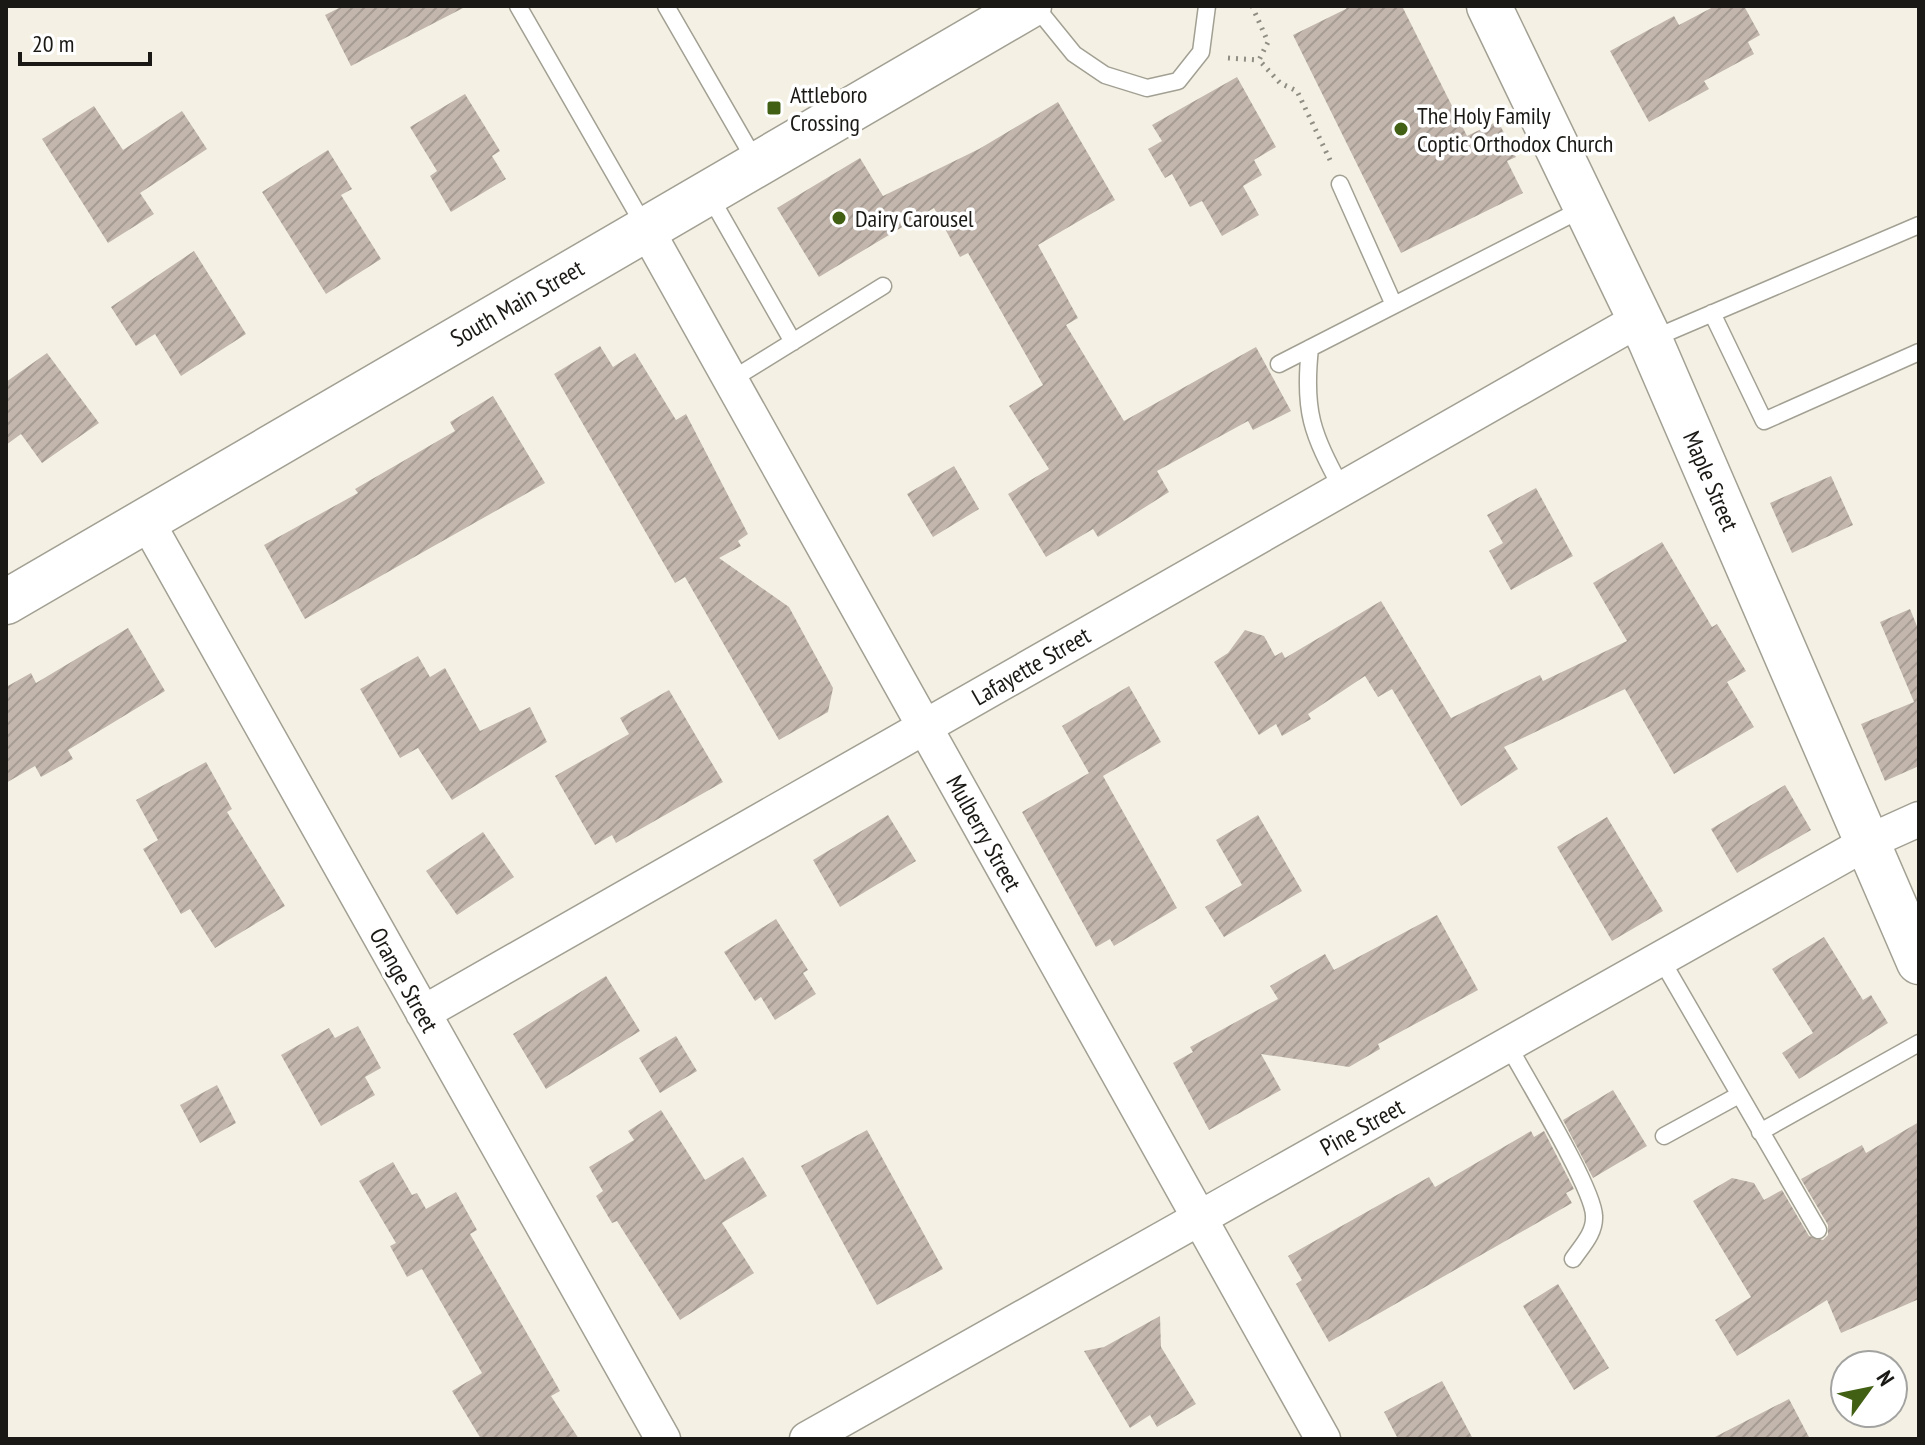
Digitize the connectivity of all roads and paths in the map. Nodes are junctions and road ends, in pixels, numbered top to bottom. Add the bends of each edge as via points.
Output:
1 (518, 6) edge
2 (666, 6) edge
3 (1032, 6) edge
4 (1207, 6) edge
5 (1252, 6) edge
6 (1489, 6) edge
7 (757, 163) junction
8 (1340, 184) joint
9 (707, 191) junction
10 (1587, 206) junction
11 (1919, 225) edge
12 (645, 227) junction
13 (883, 286) dead end
14 (1394, 305) junction
15 (1712, 313) junction
16 (1645, 330) junction
17 (793, 342) junction
18 (1310, 348) junction
19 (1919, 352) edge
20 (1279, 364) dead end
21 (731, 380) junction
22 (1342, 489) junction
23 (146, 520) junction
24 (6, 602) edge
25 (924, 727) junction
26 (1919, 819) edge
27 (1868, 842) junction
28 (1661, 959) junction
29 (1919, 962) edge
30 (423, 1013) junction
31 (1919, 1043) edge
32 (1508, 1045) junction
33 (1739, 1095) junction
34 (1760, 1132) junction
35 (1664, 1136) dead end
36 (1200, 1218) junction
37 (1818, 1230) dead end
38 (1573, 1259) dead end
39 (663, 1439) edge
40 (807, 1439) edge
41 (1323, 1439) edge

1 - 12 lane
2 - 7 lane
3 - 4 lane via 1074,54 1105,75 1147,88 1178,81 1201,52
3 - 7 main road, South Main Street
5 - 8 path via 1268,42 1259,60 1280,83 1297,91
6 - 10 main road, Maple Street
7 - 9 main road, South Main Street
8 - 14 lane
9 - 12 main road, South Main Street
9 - 17 lane
10 - 14 lane
10 - 16 main road, Maple Street
11 - 15 lane
12 - 21 street, Mulberry Street
12 - 23 main road, South Main Street
13 - 17 lane
14 - 18 lane
15 - 16 lane
15 - 19 lane via 1764,421
16 - 22 street, Lafayette Street
16 - 27 main road, Maple Street
17 - 21 lane
18 - 20 lane
18 - 22 lane via 1309,414
21 - 25 street, Mulberry Street
22 - 25 street, Lafayette Street
23 - 24 main road, South Main Street
23 - 30 street, Orange Street
25 - 30 street, Lafayette Street
25 - 36 street, Mulberry Street
26 - 27 street, Pine Street
27 - 28 street, Pine Street
27 - 29 main road, Maple Street
28 - 32 street, Pine Street
28 - 33 lane
30 - 39 street, Orange Street
31 - 34 lane
32 - 36 street, Pine Street
32 - 38 lane via 1595,1214 1591,1234
33 - 34 lane
33 - 35 lane
34 - 37 lane
36 - 40 street, Pine Street
36 - 41 street, Mulberry Street

